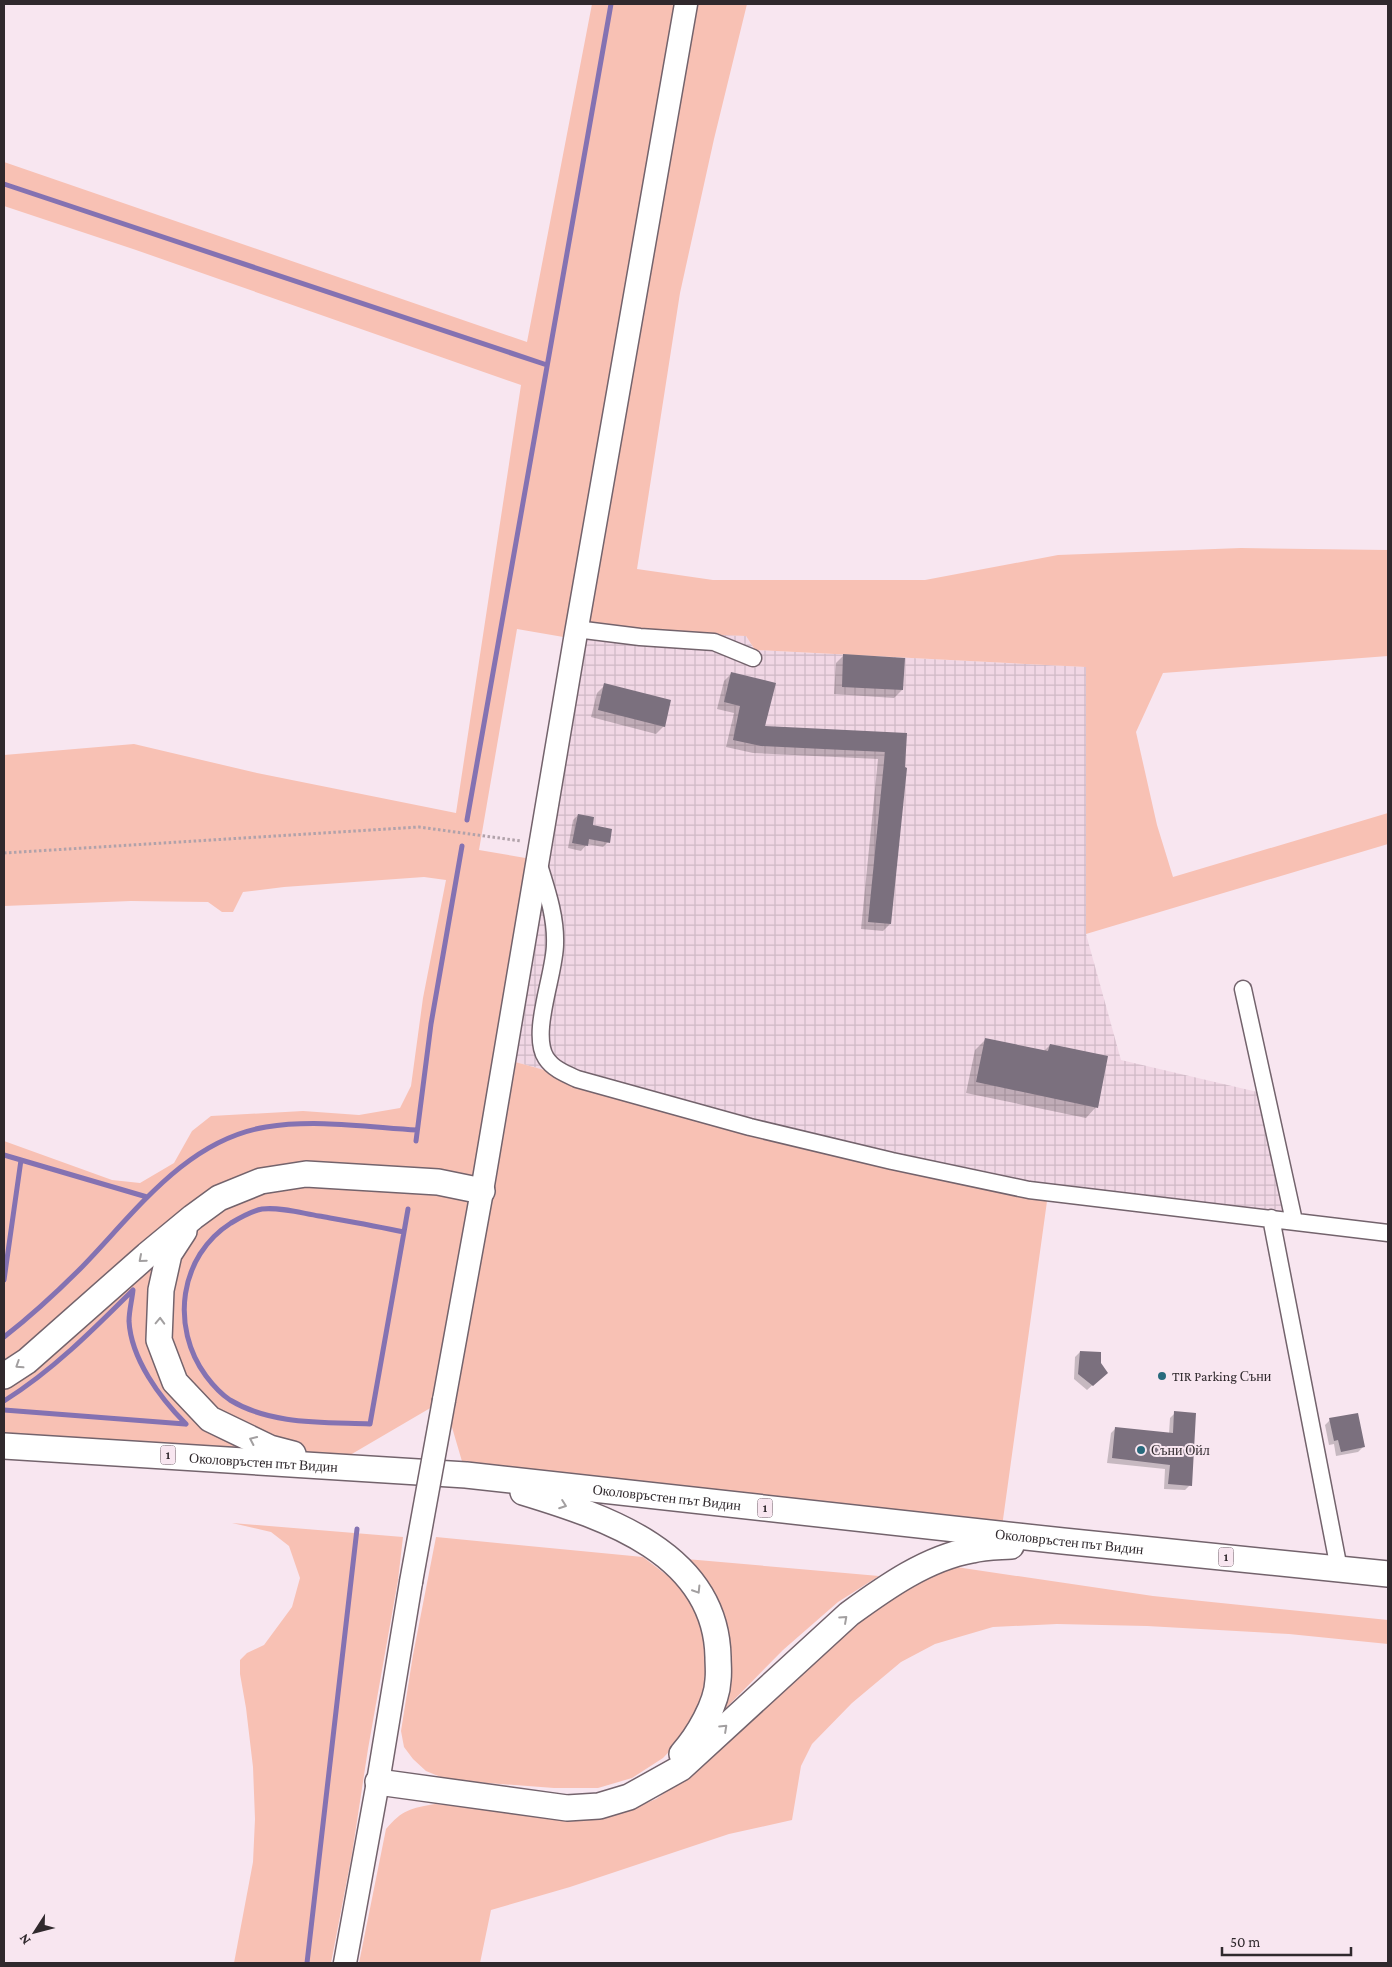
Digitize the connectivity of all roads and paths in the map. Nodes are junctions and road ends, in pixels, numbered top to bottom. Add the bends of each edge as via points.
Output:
1 (686, 4) edge
2 (576, 629) junction
3 (753, 658) dead end
4 (538, 852) junction
5 (4, 853) edge
6 (1243, 989) dead end
7 (482, 1191) junction
8 (193, 1217) junction
9 (1271, 1218) junction
10 (1294, 1221) junction
11 (1388, 1233) edge
12 (4, 1376) edge
13 (4, 1446) edge
14 (333, 1465) junction
15 (466, 1475) junction
16 (1063, 1541) junction
17 (1339, 1569) junction
18 (1388, 1574) edge
19 (659, 1781) junction
20 (378, 1782) junction
21 (345, 1963) edge

1 - 2 main road
2 - 3 street via 714,642
2 - 4 main road
4 - 5 path via 419,827
4 - 7 main road
4 - 9 street via 555,936 541,1044 546,1058 558,1070 577,1079 750,1127 1011,1186
6 - 10 street
7 - 8 main road via 438,1182 306,1174 262,1181 219,1198
7 - 20 main road, bridge
8 -> 12 main road via 26,1361
14 -> 8 main road via 270,1448 210,1419 175,1382 159,1340 161,1290 169,1254
9 - 10 street
9 - 17 street
10 - 11 street
13 - 14 main road, Околовръстен път Видин / 1
14 - 15 main road, Околовръстен път Видин / 1
15 - 16 main road, Околовръстен път Видин / 1
15 -> 19 main road via 598,1517 626,1530 678,1565 697,1587 712,1616 718,1645 718,1681 708,1715 688,1747
16 - 17 main road, Околовръстен път Видин / 1
19 -> 16 main road via 695,1756 849,1614 896,1582 943,1558 972,1550
17 - 18 main road, Околовръстен път Видин / 1
19 - 20 main road via 629,1797 599,1806 567,1808
20 - 21 main road

